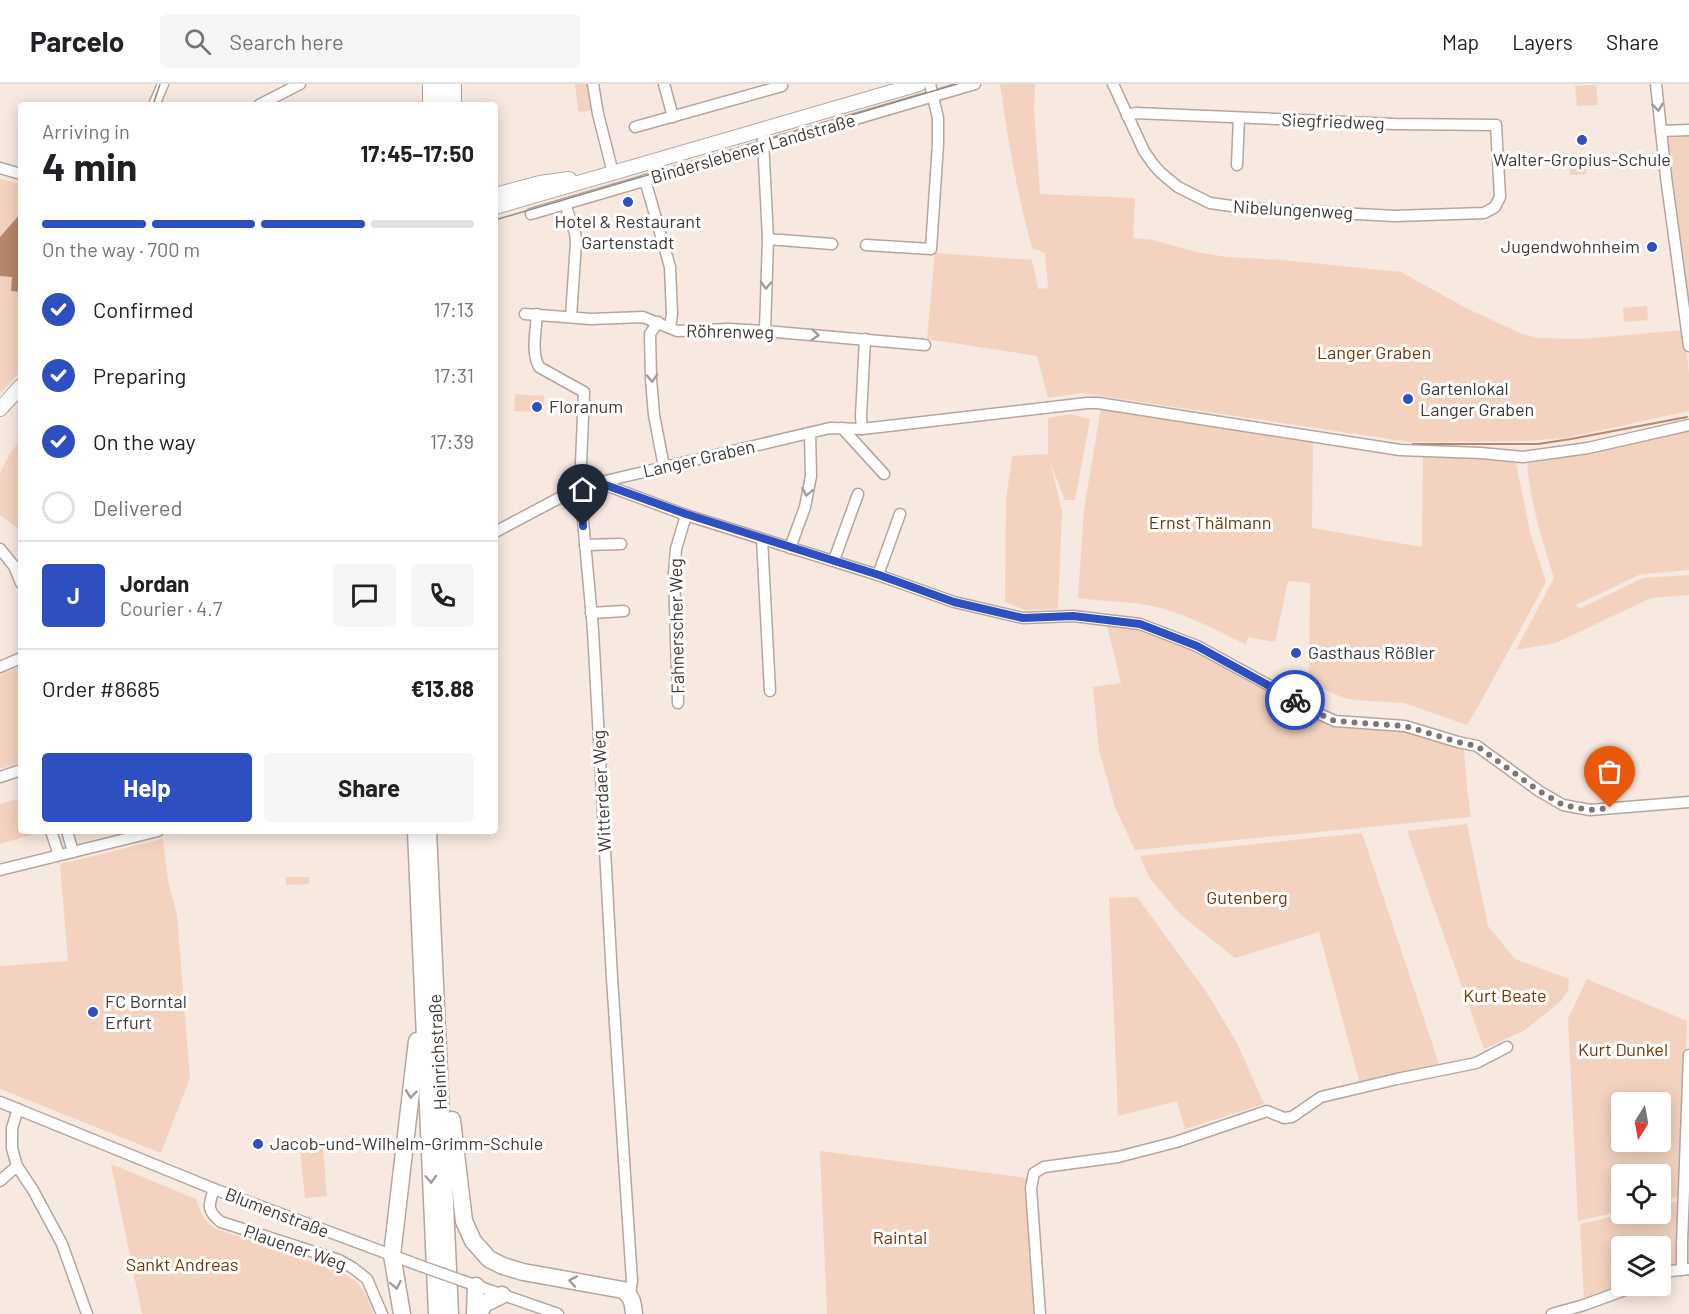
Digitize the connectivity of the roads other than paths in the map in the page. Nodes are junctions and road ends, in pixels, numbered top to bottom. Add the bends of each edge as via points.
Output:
1 (162, 84) edge
2 (300, 84) edge
3 (593, 84) edge
4 (664, 84) edge
5 (919, 84) edge
6 (930, 84) edge
7 (975, 84) edge
8 (1113, 84) edge
9 (1656, 84) edge
10 (442, 85) edge
11 (782, 86) dead end
12 (748, 89) edge
13 (933, 96) junction
14 (155, 102) edge
15 (265, 102) edge
16 (432, 102) edge
17 (441, 102) edge
18 (445, 102) edge
19 (452, 102) edge
20 (1127, 116) junction
21 (673, 117) junction
22 (1239, 118) junction
23 (636, 127) dead end
24 (760, 129) junction
25 (1689, 130) edge
26 (1661, 131) junction
27 (764, 145) junction
28 (1237, 165) dead end
29 (0, 168) edge
30 (1499, 170) joint
31 (18, 173) edge
32 (613, 173) junction
33 (645, 180) junction
34 (498, 186) edge
35 (514, 190) junction
36 (498, 194) edge
37 (565, 204) junction
38 (498, 206) edge
39 (531, 214) dead end
40 (768, 239) junction
41 (832, 244) dead end
42 (866, 245) dead end
43 (525, 314) dead end
44 (537, 314) junction
45 (571, 317) junction
46 (658, 322) junction
47 (670, 327) junction
48 (765, 331) junction
49 (865, 339) junction
50 (925, 345) dead end
51 (1689, 346) edge
52 (18, 390) edge
53 (0, 409) edge
54 (1689, 425) edge
55 (842, 428) junction
56 (862, 429) junction
57 (810, 433) junction
58 (664, 467) junction
59 (884, 474) dead end
60 (600, 483) junction
61 (580, 487) junction
62 (858, 494) dead end
63 (686, 514) junction
64 (900, 514) dead end
65 (498, 530) edge
66 (762, 539) junction
67 (621, 544) dead end
68 (585, 545) junction
69 (790, 548) junction
70 (0, 549) edge
71 (834, 560) junction
72 (879, 575) junction
73 (18, 576) edge
74 (624, 611) dead end
75 (591, 613) junction
76 (18, 659) edge
77 (0, 667) edge
78 (770, 691) dead end
79 (678, 703) dead end
80 (18, 771) edge
81 (0, 777) edge
82 (1689, 802) edge
83 (52, 834) edge
84 (68, 834) edge
85 (146, 834) edge
86 (416, 834) edge
87 (429, 834) edge
88 (73, 852) junction
89 (59, 855) junction
90 (0, 870) edge
91 (423, 995) junction
92 (1507, 1047) dead end
93 (437, 1052) junction
94 (1689, 1055) edge
95 (0, 1102) edge
96 (18, 1109) junction
97 (17, 1166) junction
98 (0, 1181) edge
99 (214, 1189) junction
100 (392, 1255) junction
101 (1685, 1270) edge
102 (449, 1275) junction
103 (630, 1294) junction
104 (502, 1295) junction
105 (1611, 1295) edge
106 (87, 1314) edge
107 (382, 1314) edge
108 (402, 1314) edge
109 (437, 1314) edge
110 (450, 1314) edge
111 (477, 1314) edge
112 (558, 1314) edge
113 (633, 1314) edge
114 (1040, 1314) edge
115 (1552, 1314) edge

1 - 14 street
2 - 15 street
3 - 32 street
4 - 21 street
5 - 24 main road, Binderslebener Landstraße
6 - 13 street
7 - 13 street, Binderslebener Landstraße
8 - 20 street, Nibelungenweg
9 -> 26 street
10 - 16 main road
10 - 17 main road
10 - 18 main road
10 - 19 main road
11 - 12 street
12 - 21 street
13 - 27 street, Binderslebener Landstraße
13 - 42 street via 938,144 931,249
20 - 22 street, Siegfriedweg via 1135,113
20 - 30 street, Nibelungenweg via 1144,151 1161,173 1185,192 1227,206 1395,216 1484,213 1495,207 1500,197
21 - 23 street
22 - 28 street
22 - 30 street, Siegfriedweg via 1496,125
24 - 27 street
24 - 32 main road, Binderslebener Landstraße
25 - 26 street
26 - 51 street
27 - 33 street, Binderslebener Landstraße
27 - 40 street
29 - 31 street
32 - 35 main road, Binderslebener Landstraße
32 - 38 main road, Binderslebener Landstraße
33 - 37 street, Binderslebener Landstraße
33 - 47 street via 670,267
34 - 35 main road
35 - 36 main road, Binderslebener Landstraße
37 - 39 street, Binderslebener Landstraße
37 - 45 street via 576,242
40 - 41 street
40 -> 48 street
43 - 44 street, Röhrenweg
44 - 45 street, Röhrenweg
44 - 61 street, Witterdaer Weg via 535,353 539,366 584,392
45 - 46 street, Röhrenweg via 643,317
46 - 47 street, Röhrenweg
46 -> 58 street via 650,334 651,379
47 - 48 street, Röhrenweg via 676,331
48 -> 49 street, Röhrenweg
49 - 50 street, Röhrenweg
49 - 56 street
52 - 53 main road
54 - 56 street, Langer Graben via 1588,448 1523,457 1400,450 1098,403
55 - 56 street, Langer Graben
55 - 57 street, Langer Graben
55 - 59 street
57 - 58 street, Langer Graben
57 -> 69 street via 811,476
58 - 60 street, Langer Graben
60 - 61 street, Langer Graben
60 - 63 street
61 - 65 street, Langer Graben
61 - 68 street, Witterdaer Weg
62 - 71 street
63 - 66 street
63 - 79 street, Fahnerscher Weg via 674,574
64 - 72 street
66 - 69 street
66 - 78 street
67 - 68 street
68 - 75 street, Witterdaer Weg
69 - 71 street
70 - 73 street
71 - 72 street
72 - 82 street via 954,602 1023,618 1073,616 1140,624 1197,646 1335,721 1405,726 1477,746 1552,800 1574,808
74 - 75 street
75 - 103 street, Witterdaer Weg
76 - 77 street
80 - 81 street
83 - 89 street
84 - 88 street
85 - 88 street
86 - 91 highway, Heinrichstraße
87 - 93 highway, Heinrichstraße
88 - 89 street
89 - 90 street
91 -> 100 highway
91 -> 102 highway, Heinrichstraße
92 - 114 street via 1476,1064 1322,1097 1292,1117 1267,1111 1118,1157 1044,1167 1034,1173 1031,1188
93 - 102 highway, Heinrichstraße
103 -> 93 highway via 503,1266 489,1259 473,1241 461,1204 445,1061
94 - 101 street
95 - 96 street, Blumenstraße
96 - 97 street via 12,1128
96 - 99 street, Blumenstraße
97 - 98 street
97 - 106 street via 62,1244
99 - 100 street, Blumenstraße
99 - 107 street, Plauener Weg via 209,1209 221,1222 339,1260 367,1279
100 - 102 street, Blumenstraße
100 -> 108 highway
102 - 104 street, Blumenstraße
102 - 109 highway
102 - 110 highway
102 - 111 highway
103 - 113 highway
104 - 111 highway via 484,1304
104 - 112 street, Blumenstraße
105 - 115 street

